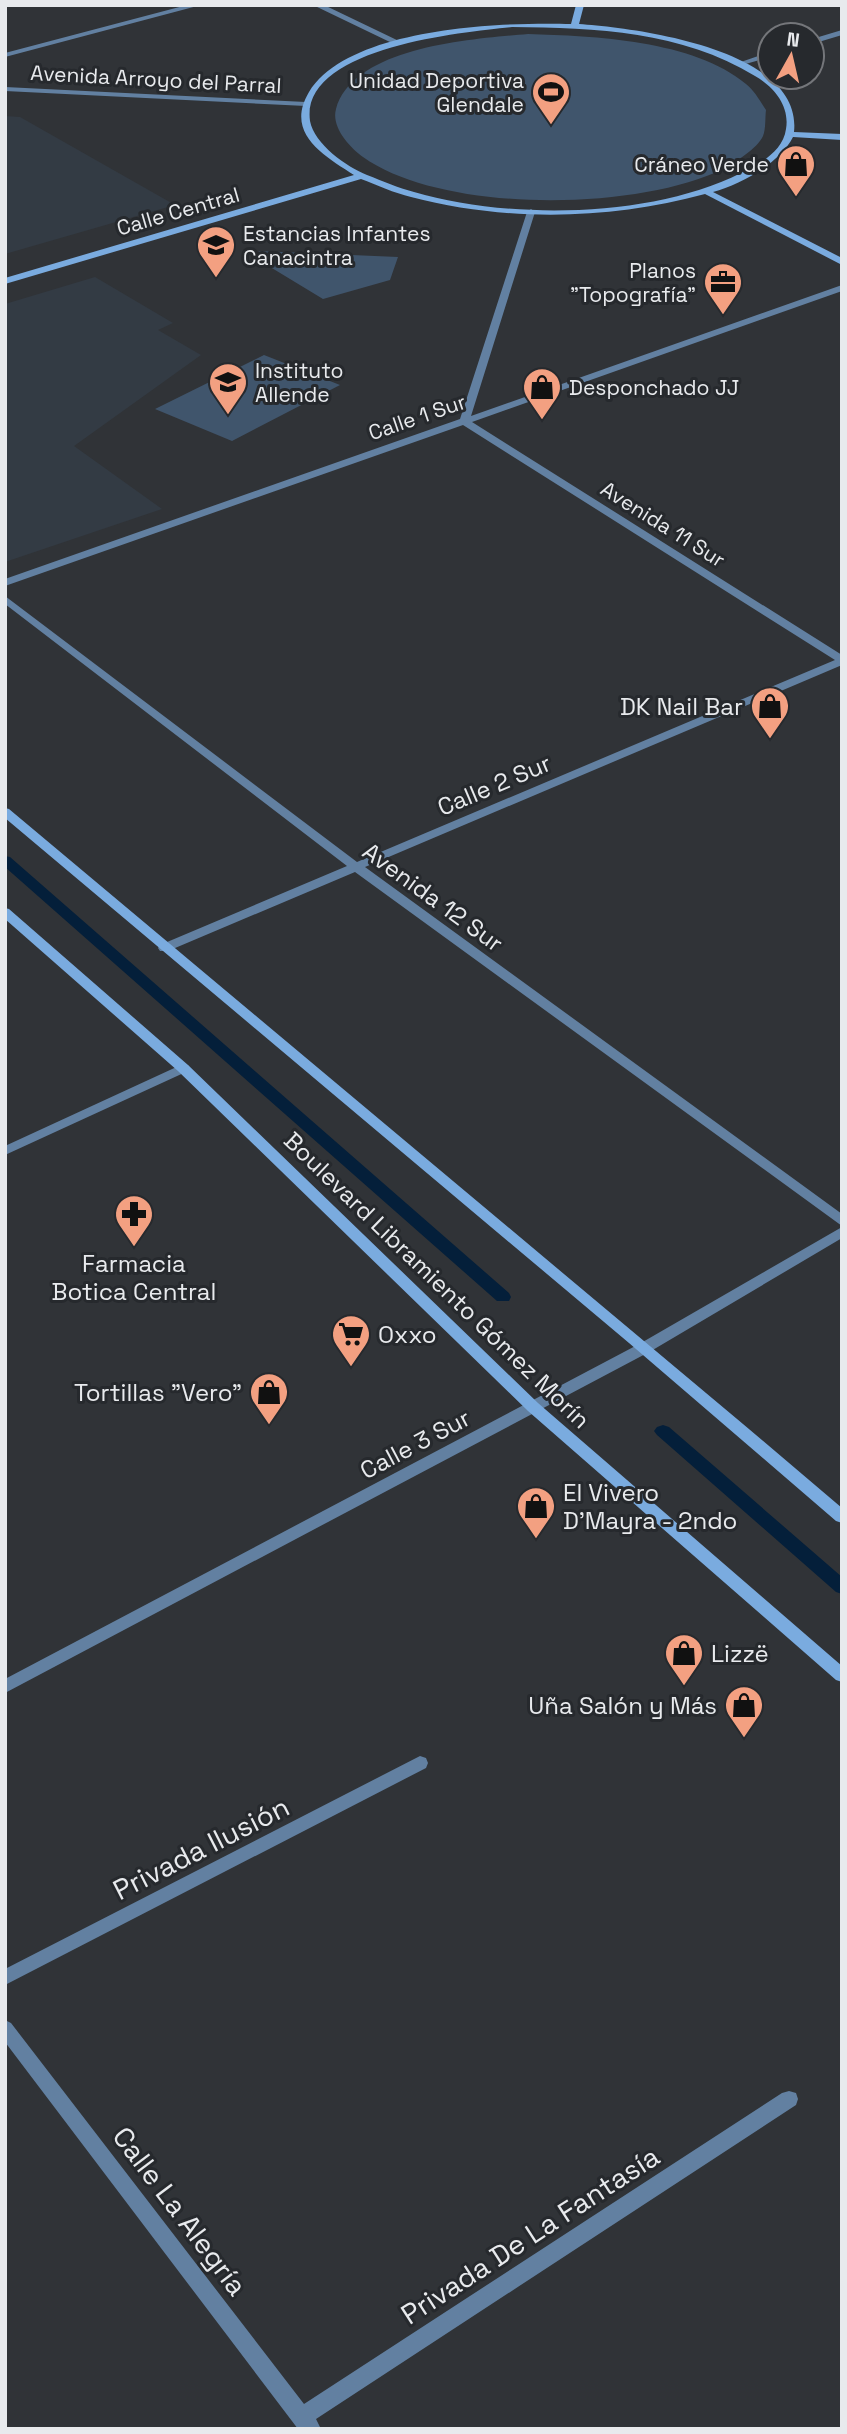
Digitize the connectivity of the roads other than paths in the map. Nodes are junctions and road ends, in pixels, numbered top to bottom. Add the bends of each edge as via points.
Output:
1 (197, 5) edge
2 (317, 5) edge
3 (580, 5) edge
4 (575, 25) junction
5 (397, 42) junction
6 (5, 55) edge
7 (756, 58) edge
8 (742, 63) junction
9 (5, 89) edge
10 (306, 104) junction
11 (791, 134) junction
12 (842, 137) edge
13 (360, 176) junction
14 (707, 192) junction
15 (531, 212) junction
16 (842, 262) edge
17 (5, 281) edge
18 (842, 288) edge
19 (464, 421) junction
20 (5, 583) edge
21 (5, 599) edge
22 (842, 660) edge
23 (5, 812) edge
24 (355, 866) junction
25 (5, 912) edge
26 (164, 948) junction
27 (183, 1068) junction
28 (5, 1151) edge
29 (842, 1221) edge
30 (842, 1232) edge
31 (646, 1347) junction
32 (533, 1407) junction
33 (842, 1517) edge
34 (842, 1676) edge
35 (5, 1688) edge
36 (420, 1763) dead end
37 (5, 1978) edge
38 (5, 2028) edge
39 (789, 2099) dead end
40 (306, 2423) edge

1 - 6 street
2 - 5 street
3 - 4 main road
4 - 5 main road via 476,28
4 - 8 main road via 650,34
5 - 10 main road via 353,59 322,80
7 - 8 street
8 - 11 main road via 774,85 791,109
9 - 10 street, Avenida Arroyo del Parral
10 - 13 main road via 305,123 314,142 332,160
11 - 12 main road
11 - 14 main road via 776,156 747,176
13 - 15 main road via 408,194
13 - 17 main road, Calle Central
14 - 15 main road via 654,205
14 - 16 main road
15 - 19 street
18 - 19 street, Calle 1 Sur
19 - 20 street, Calle 1 Sur
19 - 22 street, Avenida 11 Sur
21 - 24 street, Avenida 12 Sur
22 - 24 street, Calle 2 Sur
23 - 26 main road
24 - 26 street, Calle 2 Sur
24 - 29 street, Avenida 12 Sur
25 - 27 main road, Boulevard Libramiento Gómez Morín
26 - 31 main road
27 - 28 street
27 - 32 main road, Boulevard Libramiento Gómez Morín
30 - 31 street, Calle 3 Sur
31 - 32 street, Calle 3 Sur
31 - 33 main road
32 - 34 main road, Boulevard Libramiento Gómez Morín
32 - 35 street, Calle 3 Sur
36 - 37 street, Privada Ilusión
38 - 40 street, Calle La Alegría
39 - 40 street, Privada De La Fantasía

